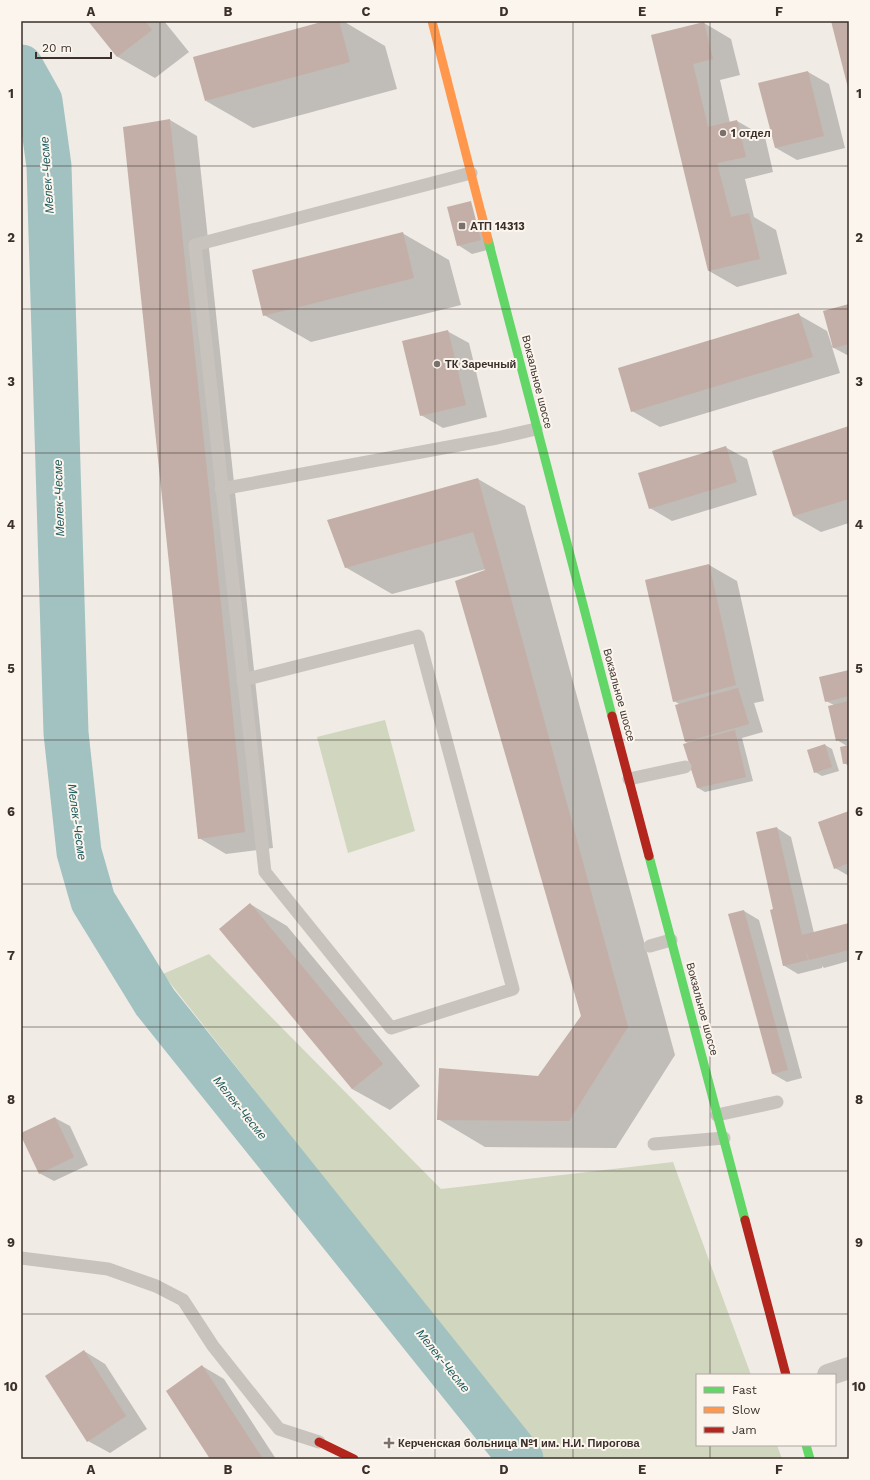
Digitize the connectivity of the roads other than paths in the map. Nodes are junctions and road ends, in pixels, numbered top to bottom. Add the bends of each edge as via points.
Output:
1 (432, 21) edge
2 (471, 173) junction
3 (536, 429) junction
4 (221, 489) junction
5 (243, 680) junction
6 (684, 767) dead end
7 (629, 779) junction
8 (671, 940) junction
9 (650, 946) dead end
10 (777, 1102) dead end
11 (717, 1115) junction
12 (724, 1138) junction
13 (654, 1144) dead end
14 (21, 1258) edge
15 (849, 1368) edge
16 (786, 1374) edge
17 (831, 1374) edge
18 (319, 1442) joint
19 (806, 1446) edge
20 (354, 1459) edge
21 (810, 1459) edge

1 - 2 main road, Вокзальное шоссе
2 - 3 main road, Вокзальное шоссе
2 - 4 lane via 195,245
3 - 4 lane
3 - 7 main road, Вокзальное шоссе
4 - 5 lane
5 - 5 lane via 265,872 392,1028 513,989 418,636
6 - 7 lane
7 - 8 main road, Вокзальное шоссе
8 - 9 lane
8 - 11 main road, Вокзальное шоссе
10 - 11 lane
11 - 12 main road, Вокзальное шоссе
12 - 13 lane
12 - 16 main road, Вокзальное шоссе
14 - 18 lane via 108,1269 156,1286 183,1300 213,1346 279,1428
15 - 17 street
18 - 20 main road
19 - 21 main road

